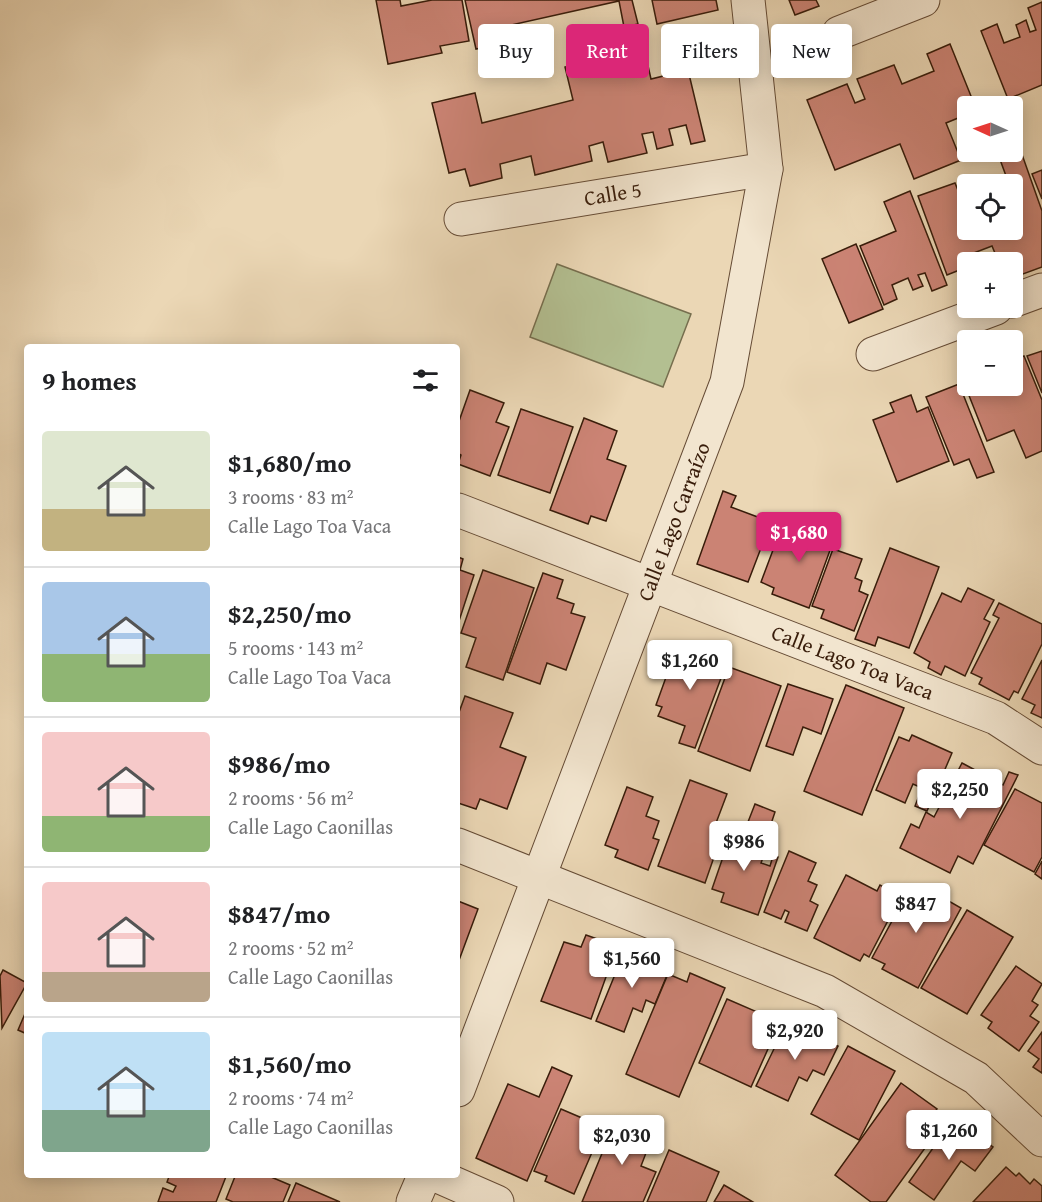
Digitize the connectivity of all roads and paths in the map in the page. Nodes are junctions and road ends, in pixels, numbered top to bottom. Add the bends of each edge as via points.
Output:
1 (748, 0) edge
2 (923, 0) edge
3 (852, 28) edge
4 (766, 169) junction
5 (461, 219) dead end
6 (1042, 290) edge
7 (1023, 297) edge
8 (969, 318) edge
9 (873, 354) dead end
10 (460, 511) edge
11 (651, 584) junction
12 (1042, 748) edge
13 (460, 846) edge
14 (539, 878) junction
15 (460, 1085) edge
16 (1042, 1140) edge
17 (423, 1178) edge
18 (442, 1178) edge
19 (413, 1202) edge
20 (497, 1202) edge

1 - 4 street, Calle Lago Carraízo
2 - 3 street
4 - 5 street, Calle 5
4 - 11 street, Calle Lago Carraízo via 727,382
6 - 7 street
8 - 9 street
10 - 11 street, Calle Lago Toa Vaca
11 - 12 street, Calle Lago Toa Vaca via 996,718
11 - 14 street, Calle Lago Carraízo
13 - 14 street
14 - 15 street, Calle Lago Carraízo
14 - 16 street via 825,991 976,1078
17 - 19 street
18 - 20 street

